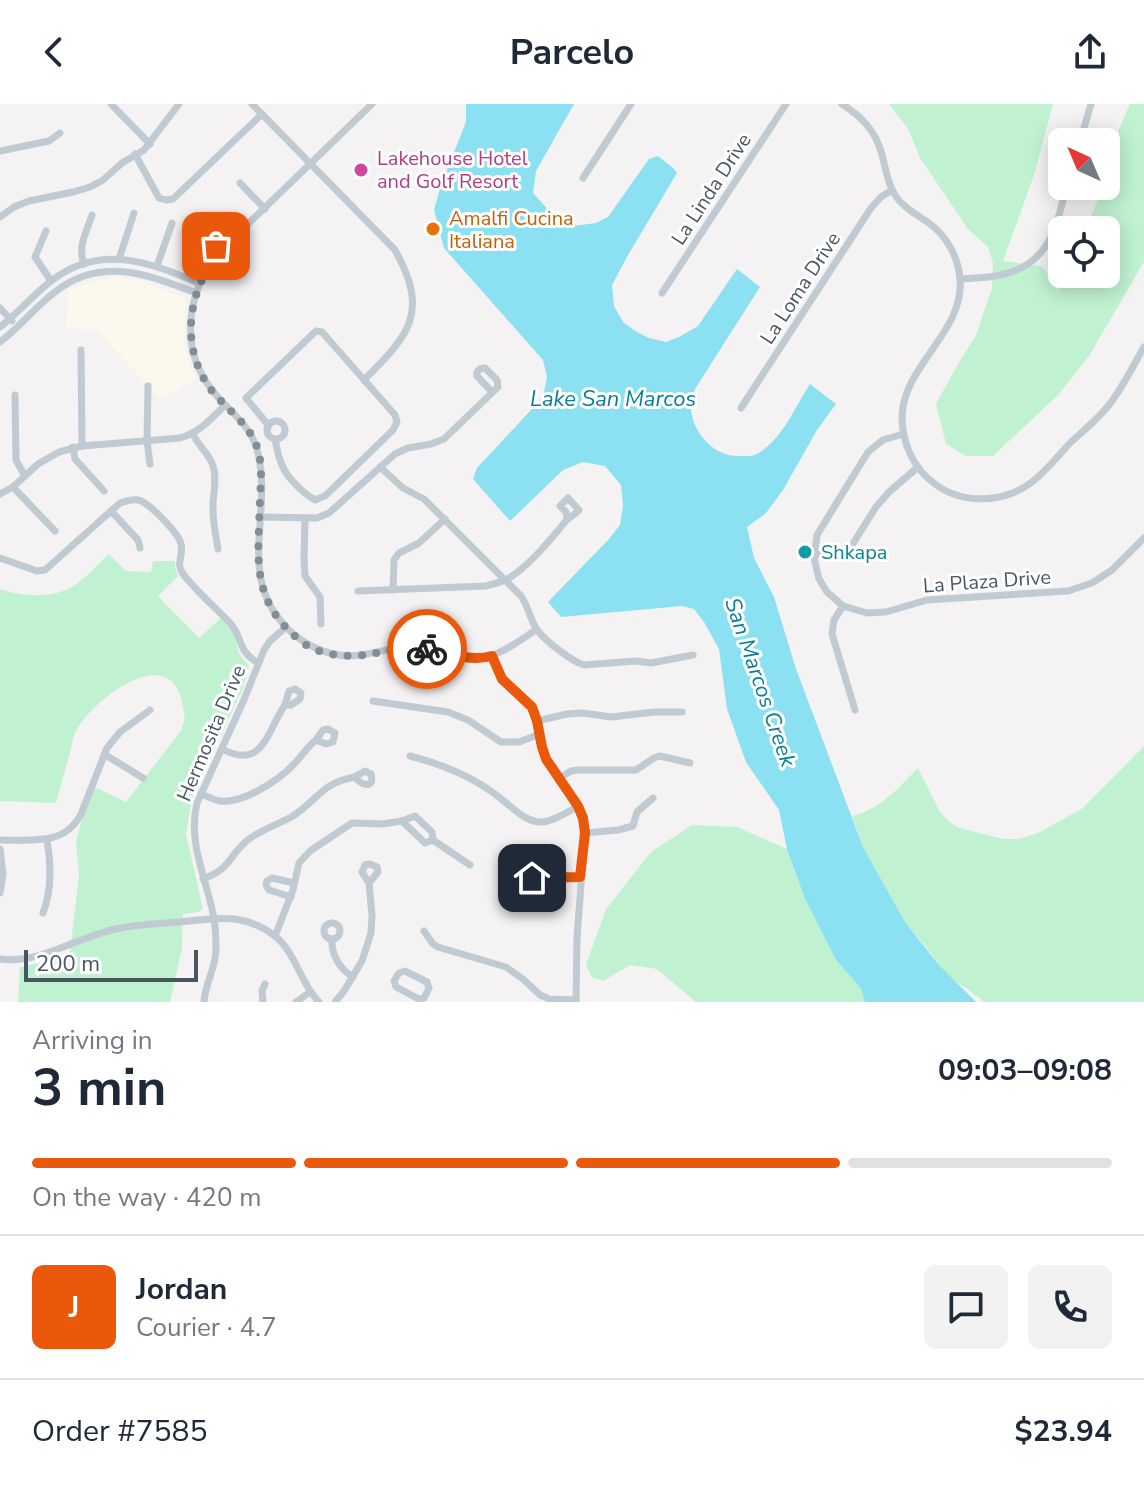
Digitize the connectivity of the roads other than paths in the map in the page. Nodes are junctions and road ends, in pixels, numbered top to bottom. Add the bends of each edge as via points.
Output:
1 (111, 104) edge
2 (179, 104) edge
3 (252, 104) edge
4 (372, 104) edge
5 (631, 104) edge
6 (786, 104) edge
7 (842, 104) edge
8 (1091, 104) edge
9 (262, 114) junction
10 (1084, 128) edge
11 (60, 133) dead end
12 (150, 144) junction
13 (0, 151) edge
14 (135, 154) junction
15 (312, 164) junction
16 (583, 178) dead end
17 (240, 183) dead end
18 (892, 190) junction
19 (1063, 200) edge
20 (265, 209) junction
21 (134, 213) dead end
22 (92, 215) dead end
23 (0, 217) edge
24 (172, 223) dead end
25 (196, 224) dead end
26 (46, 231) dead end
27 (221, 250) junction
28 (119, 259) junction
29 (84, 264) junction
30 (157, 266) junction
31 (960, 279) junction
32 (51, 281) junction
33 (199, 283) junction
34 (196, 293) junction
35 (662, 293) dead end
36 (0, 308) edge
37 (10, 319) junction
38 (0, 327) edge
39 (18, 327) junction
40 (0, 342) edge
41 (1144, 347) edge
42 (81, 350) dead end
43 (364, 380) junction
44 (148, 386) dead end
45 (492, 392) dead end
46 (15, 395) dead end
47 (225, 405) junction
48 (741, 408) dead end
49 (270, 432) junction
50 (193, 434) junction
51 (903, 434) junction
52 (254, 440) junction
53 (147, 441) junction
54 (78, 446) junction
55 (150, 464) dead end
56 (380, 467) junction
57 (918, 467) junction
58 (25, 476) junction
59 (13, 487) junction
60 (104, 491) dead end
61 (0, 494) edge
62 (111, 511) junction
63 (260, 517) junction
64 (305, 518) junction
65 (567, 518) dead end
66 (445, 519) junction
67 (55, 531) dead end
68 (1144, 538) edge
69 (140, 548) dead end
70 (218, 549) dead end
71 (814, 555) junction
72 (0, 558) edge
73 (506, 580) junction
74 (393, 590) junction
75 (358, 591) dead end
76 (843, 606) junction
77 (321, 624) dead end
78 (286, 627) junction
79 (536, 630) junction
80 (693, 655) dead end
81 (492, 656) junction
82 (258, 663) junction
83 (373, 701) dead end
84 (285, 705) dead end
85 (150, 710) dead end
86 (855, 710) dead end
87 (682, 712) dead end
88 (537, 721) junction
89 (540, 734) junction
90 (316, 740) dead end
91 (222, 749) junction
92 (104, 754) junction
93 (410, 756) dead end
94 (690, 763) dead end
95 (355, 777) dead end
96 (143, 778) dead end
97 (559, 778) junction
98 (201, 794) junction
99 (653, 798) dead end
100 (578, 806) junction
101 (402, 821) junction
102 (585, 833) junction
103 (0, 840) edge
104 (47, 840) junction
105 (433, 840) junction
106 (0, 849) edge
107 (470, 865) dead end
108 (580, 877) junction
109 (532, 878) dead end
110 (203, 879) junction
111 (294, 883) junction
112 (369, 883) dead end
113 (0, 893) edge
114 (291, 897) junction
115 (43, 913) dead end
116 (213, 919) junction
117 (424, 931) dead end
118 (275, 936) junction
119 (332, 939) dead end
120 (0, 959) edge
121 (353, 977) junction
122 (265, 984) dead end
123 (310, 992) junction
124 (406, 998) edge
125 (576, 1001) edge
126 (204, 1002) edge
127 (263, 1002) edge
128 (296, 1002) edge
129 (319, 1002) edge
130 (335, 1002) edge

1 - 12 street
2 - 12 street
3 - 9 street
4 - 15 street
5 - 16 street
6 - 35 street, La Linda Drive
7 - 18 street via 875,134
8 - 10 street
9 - 14 street via 173,199 159,198
9 - 15 street
11 - 13 street via 49,141
12 - 14 street
14 - 23 street via 90,187 29,201
15 - 20 street
15 - 43 street via 395,250 411,288 411,316 404,335
17 - 20 street
18 - 31 street via 951,247
18 - 48 street, La Loma Drive via 871,208
19 - 31 street via 1052,235 1035,259 992,278
20 - 27 street
21 - 28 street
22 - 29 street via 82,245
24 - 30 street
25 - 27 street
26 - 32 street via 35,257
27 - 33 street
28 - 29 street
28 - 30 street
29 - 32 street
30 - 33 street
31 - 51 street via 953,316 907,393
32 - 37 street
33 - 34 street
34 - 39 street via 139,273 96,273 55,292
34 - 47 street via 194,353 206,382
36 - 37 street
37 - 38 street
37 - 39 street
39 - 40 street
41 - 57 street via 1109,405 1031,482 1013,493 963,498 933,483
42 - 54 street
43 - 49 street via 316,331 246,398
43 - 49 street via 397,422 325,496 309,497 284,470
44 - 53 street
45 - 56 street via 444,439 408,448
46 - 58 street via 16,460
47 - 50 street
47 - 52 street
49 - 52 street via 264,440
50 - 53 street
50 - 70 street via 214,468 212,515
51 - 57 street
51 - 71 street via 868,452 821,526
52 - 63 street via 261,475
53 - 54 street
53 - 55 street
54 - 58 street via 49,457
54 - 60 street via 75,459
56 - 64 street via 336,509
56 - 66 street
57 - 71 street via 876,507 849,550
58 - 59 street
59 - 61 street
59 - 67 street
62 - 69 street
62 - 72 street via 45,570
62 - 82 street via 134,500 156,513 180,539 183,574 231,624 244,653
63 - 64 street
63 - 78 street via 260,583 270,608
64 - 77 street via 305,576 320,597
65 - 73 street via 558,533
66 - 73 street
66 - 74 street via 399,553
68 - 76 street, La Plaza Drive via 1112,570 1068,591 927,600 886,612
71 - 76 street via 819,579
73 - 74 street via 486,586
73 - 79 street via 527,604
74 - 75 street
76 - 86 street via 832,634
78 - 81 street via 304,644 340,656 401,648 468,659
78 - 82 street, Hermosita Drive via 270,641
79 - 80 street via 584,665 651,663
79 - 81 street
81 - 88 street via 502,679 532,707
82 - 91 street, Hermosita Drive
83 - 89 street via 448,712 501,742
84 - 91 street via 258,750 244,755
85 - 92 street via 120,732
87 - 88 street via 611,717 583,713
88 - 89 street
89 - 97 street via 546,759
90 - 98 street via 286,772 257,791 219,801
91 - 98 street, Hermosita Drive
92 - 96 street
92 - 104 street via 78,820 67,832
93 - 100 street via 444,765 487,787 521,816 535,821
94 - 97 street via 660,756 636,770 578,770
95 - 110 street via 326,787 302,809 250,839 218,874
97 - 100 street
98 - 110 street, Hermosita Drive via 194,825
99 - 102 street via 637,812 633,826
100 - 102 street
101 - 105 street via 425,843
101 - 105 street via 415,816
101 - 111 street via 347,825 305,856
102 - 108 street
103 - 104 street
104 - 115 street via 50,886
105 - 107 street
106 - 113 street
108 - 109 street
108 - 125 street
110 - 116 street, Hermosita Drive
111 - 114 street
111 - 114 street via 272,878 266,885
112 - 121 street via 371,933
114 - 118 street
116 - 118 street via 250,923
116 - 120 street via 118,928 28,959
116 - 126 street, Hermosita Drive via 216,950
117 - 125 street via 438,947 506,967 540,995
118 - 123 street
119 - 121 street via 334,955
121 - 130 street
122 - 127 street
123 - 128 street
123 - 129 street
124 - 124 street via 424,998 429,988 405,971 394,981

